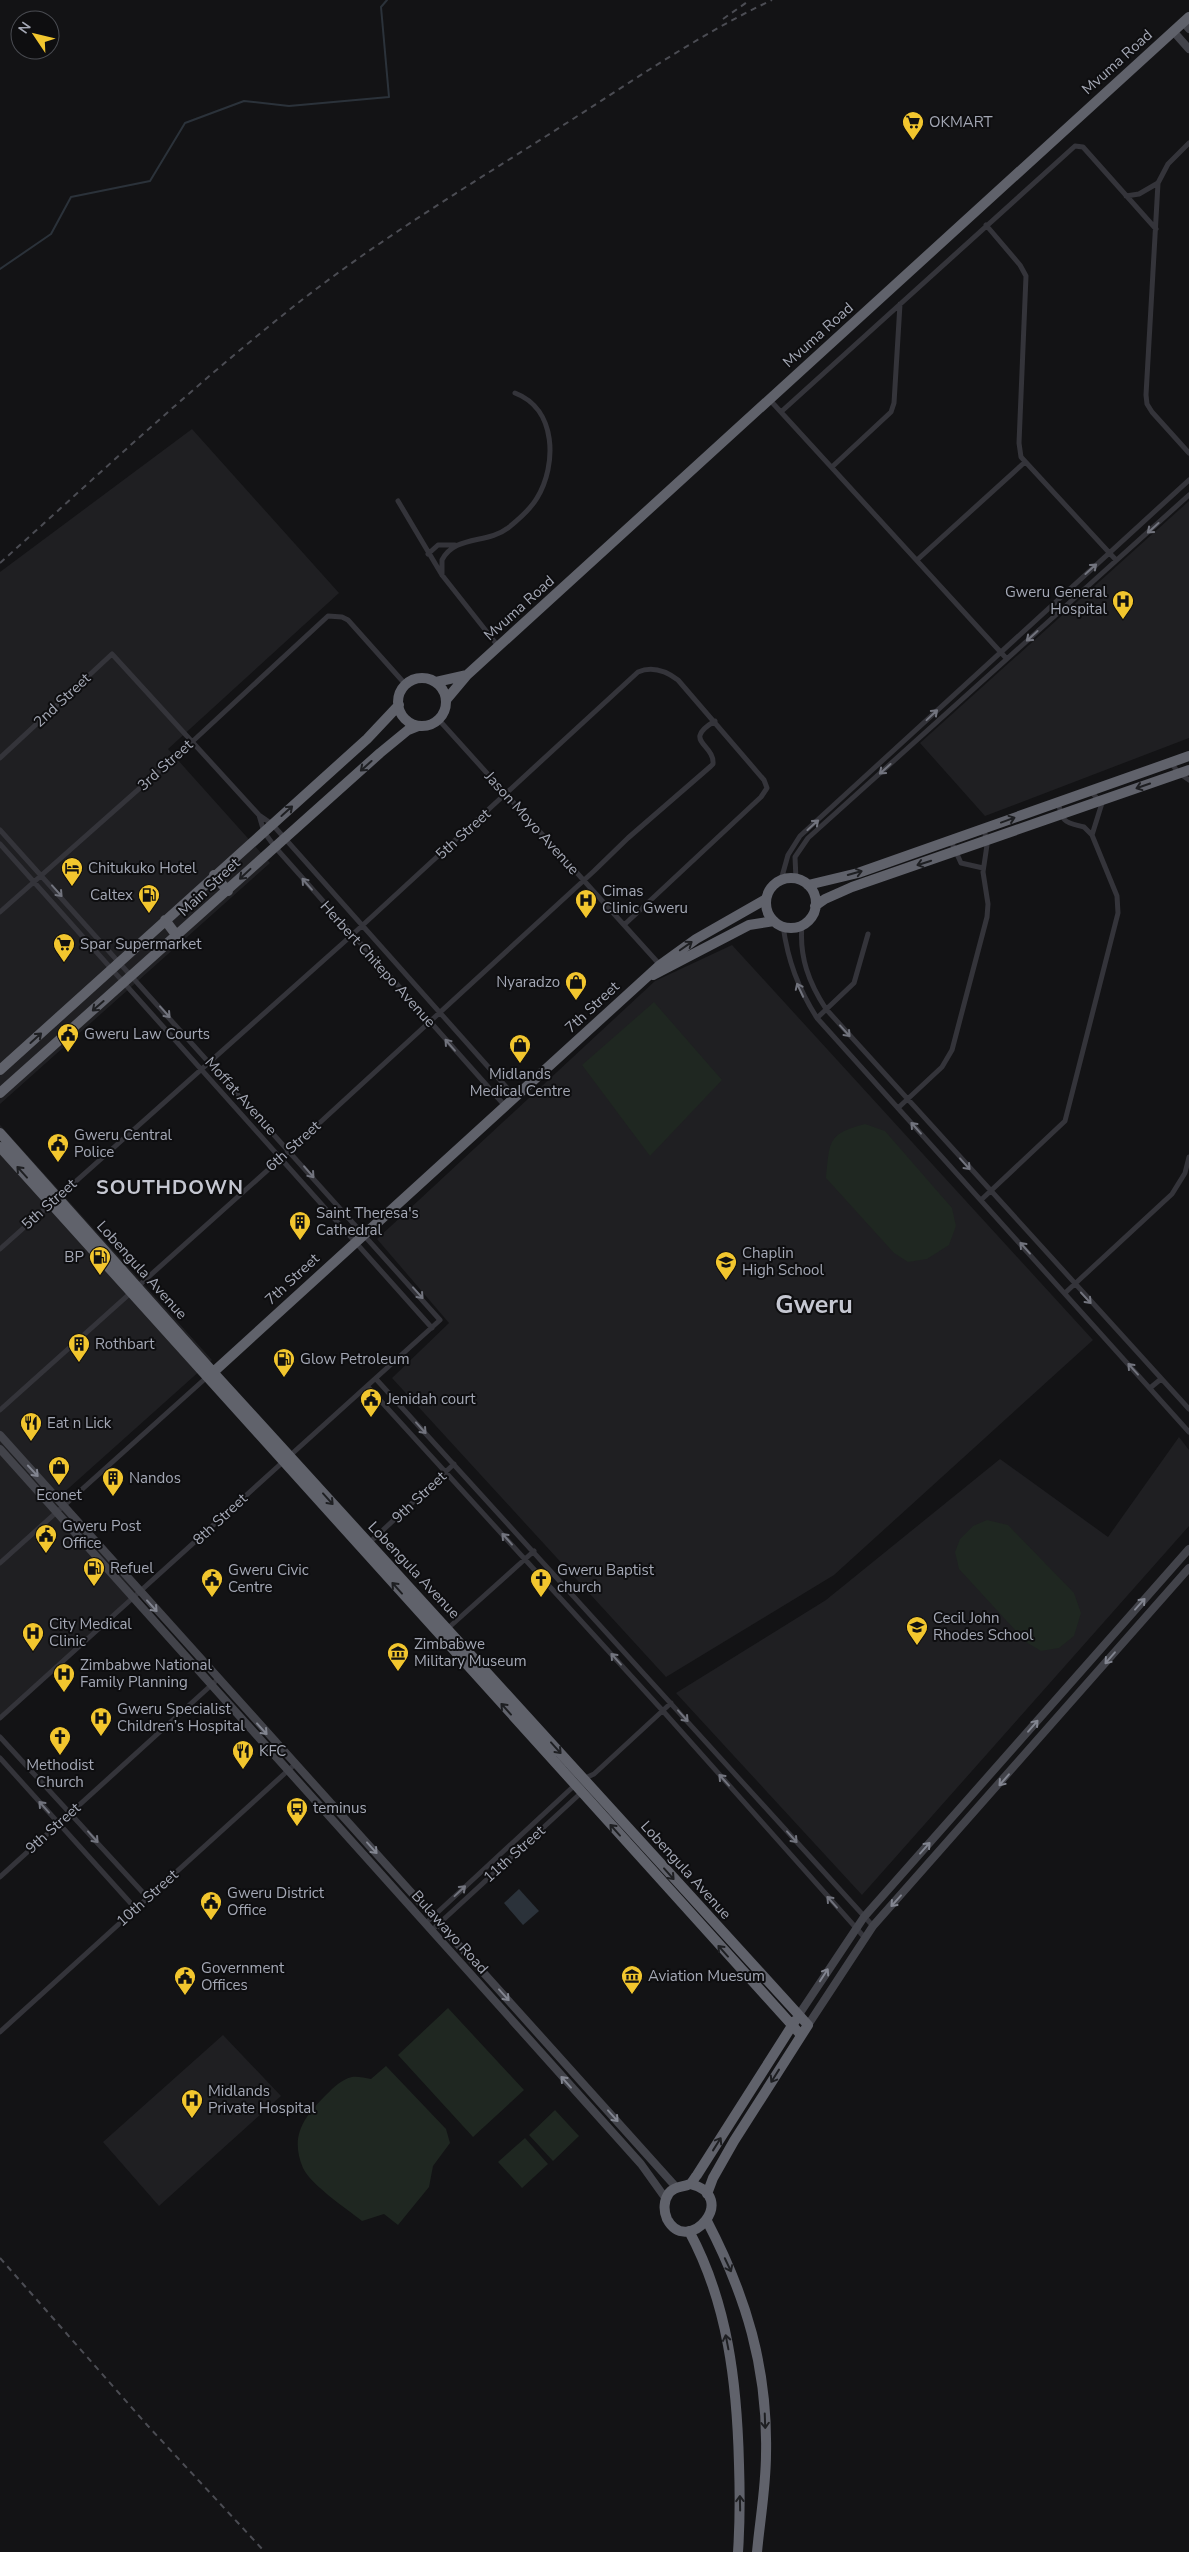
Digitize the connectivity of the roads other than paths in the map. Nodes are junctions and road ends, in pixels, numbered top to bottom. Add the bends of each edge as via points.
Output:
1 (1187, 23) edge
2 (1173, 31) junction
3 (1189, 49) edge
4 (1189, 143) edge
5 (1158, 182) junction
6 (1126, 196) junction
7 (986, 225) junction
8 (1156, 229) junction
9 (900, 304) junction
10 (515, 394) dead end
11 (769, 399) junction
12 (782, 411) junction
13 (1189, 454) edge
14 (1025, 462) junction
15 (833, 466) junction
16 (1189, 480) edge
17 (1189, 495) edge
18 (398, 501) dead end
19 (455, 545) junction
20 (1110, 552) junction
21 (428, 554) junction
22 (917, 560) junction
23 (1116, 560) junction
24 (442, 575) junction
25 (498, 646) junction
26 (1000, 652) junction
27 (1006, 658) junction
28 (125, 666) joint
29 (467, 675) junction
30 (436, 682) junction
31 (406, 685) junction
32 (446, 700) junction
33 (399, 705) junction
34 (439, 720) junction
35 (715, 721) junction
36 (418, 726) junction
37 (367, 738) junction
38 (193, 741) junction
39 (380, 753) junction
40 (1189, 756) edge
41 (0, 758) edge
42 (1170, 762) junction
43 (1184, 772) edge
44 (1189, 780) edge
45 (319, 782) junction
46 (1090, 791) junction
47 (507, 794) junction
48 (847, 794) junction
49 (332, 796) junction
50 (852, 799) junction
51 (1102, 800) junction
52 (1058, 802) junction
53 (259, 815) junction
54 (1061, 815) junction
55 (272, 824) junction
56 (984, 828) junction
57 (0, 830) edge
58 (264, 832) junction
59 (1092, 834) junction
60 (284, 839) junction
61 (951, 841) junction
62 (986, 841) junction
63 (0, 844) edge
64 (275, 847) junction
65 (955, 853) junction
66 (788, 855) junction
67 (795, 857) junction
68 (983, 868) junction
69 (42, 875) junction
70 (214, 876) junction
71 (796, 879) junction
72 (583, 880) junction
73 (781, 880) junction
74 (34, 882) junction
75 (808, 885) junction
76 (228, 891) junction
77 (766, 899) junction
78 (815, 906) junction
79 (0, 912) edge
80 (165, 920) junction
81 (778, 924) junction
82 (362, 925) junction
83 (624, 925) junction
84 (802, 925) junction
85 (868, 934) dead end
86 (352, 935) junction
87 (178, 936) junction
88 (120, 962) junction
89 (662, 967) junction
90 (111, 970) junction
91 (132, 976) junction
92 (123, 984) junction
93 (826, 1009) junction
94 (64, 1012) junction
95 (439, 1013) junction
96 (817, 1018) junction
97 (430, 1022) junction
98 (76, 1026) junction
99 (23, 1050) junction
100 (209, 1061) junction
101 (34, 1063) junction
102 (199, 1069) junction
103 (0, 1070) edge
104 (0, 1093) edge
105 (516, 1098) junction
106 (907, 1099) junction
107 (506, 1107) junction
108 (898, 1108) junction
109 (0, 1133) edge
110 (0, 1148) edge
111 (290, 1150) junction
112 (1189, 1157) edge
113 (280, 1158) junction
114 (990, 1192) junction
115 (981, 1200) junction
116 (54, 1201) junction
117 (364, 1233) junction
118 (354, 1242) junction
119 (0, 1249) edge
120 (1074, 1286) junction
121 (134, 1289) junction
122 (1065, 1293) junction
123 (440, 1320) joint
124 (432, 1328) junction
125 (210, 1375) junction
126 (376, 1379) junction
127 (1161, 1380) junction
128 (368, 1387) junction
129 (1150, 1388) junction
130 (1189, 1409) edge
131 (0, 1410) edge
132 (1189, 1432) edge
133 (0, 1436) edge
134 (0, 1449) edge
135 (286, 1458) junction
136 (454, 1464) junction
137 (446, 1471) junction
138 (64, 1506) junction
139 (493, 1507) junction
140 (56, 1513) junction
141 (485, 1514) junction
142 (366, 1547) junction
143 (1189, 1550) edge
144 (534, 1552) junction
145 (525, 1559) junction
146 (0, 1563) edge
147 (1189, 1568) edge
148 (140, 1593) junction
149 (134, 1599) junction
150 (606, 1631) junction
151 (444, 1632) junction
152 (598, 1639) junction
153 (218, 1679) junction
154 (210, 1686) junction
155 (671, 1703) junction
156 (663, 1711) junction
157 (0, 1718) edge
158 (0, 1737) edge
159 (0, 1758) edge
160 (294, 1764) junction
161 (286, 1771) junction
162 (594, 1774) junction
163 (587, 1782) junction
164 (578, 1789) junction
165 (71, 1813) junction
166 (59, 1823) junction
167 (813, 1860) junction
168 (804, 1869) junction
169 (0, 1877) edge
170 (147, 1897) junction
171 (135, 1908) junction
172 (433, 1916) junction
173 (864, 1917) junction
174 (439, 1922) junction
175 (424, 1924) junction
176 (873, 1926) junction
177 (856, 1928) junction
178 (430, 1931) junction
179 (865, 1938) junction
180 (798, 2016) junction
181 (792, 2025) junction
182 (808, 2025) junction
183 (0, 2032) edge
184 (801, 2035) junction
185 (648, 2156) junction
186 (641, 2164) junction
187 (690, 2184) junction
188 (676, 2187) junction
189 (707, 2194) junction
190 (666, 2198) junction
191 (707, 2221) junction
192 (689, 2231) junction
193 (738, 2552) edge
194 (757, 2552) edge

1 - 2 highway, Mvuma Road
2 - 3 street
2 - 11 highway, Mvuma Road
4 - 5 street via 1168,164
5 - 6 street via 1139,194
5 - 8 street
6 - 7 street via 1083,147 1076,146
6 - 8 street
7 - 9 street
7 - 14 street via 1026,276 1019,444
8 - 13 street via 1146,404
9 - 12 street
9 - 15 street via 894,403 890,412
10 - 19 street via 532,402 549,432 549,466 537,499 499,534
11 - 12 street
11 - 25 highway, Mvuma Road
12 - 15 street
14 - 20 street
14 - 22 street
15 - 22 street
16 - 20 street
17 -> 23 street
18 - 21 street
19 - 21 street via 438,545
19 - 24 street via 442,560
20 - 23 street
26 -> 20 street
21 - 24 street
22 - 26 street
23 -> 27 street
24 - 25 street
25 - 29 highway, Mvuma Road
26 - 27 street
48 -> 26 street
27 -> 50 street
28 - 38 street, Herbert Chitepo Avenue
28 - 41 street, 2nd Street via 112,654
29 - 30 highway
29 - 32 highway, Mvuma Road
30 - 31 highway via 421,678
30 - 32 highway
31 - 33 highway, Main Street
31 - 38 street, 3rd Street via 348,620 342,616 328,616
32 - 34 highway
33 - 36 highway via 405,719
33 - 37 highway, Main Street
34 - 36 highway, Main Street
34 - 47 street, Jason Moyo Avenue
35 - 47 street, 5th Street via 671,675 647,668 638,672
35 - 72 street, 6th Street via 704,728 700,737 713,757 713,764
35 - 83 street, 5th Street via 764,780 767,788 755,803
36 - 39 highway, Main Street
37 - 39 highway
37 - 45 highway, Main Street
38 - 53 street, Herbert Chitepo Avenue
38 - 69 street, 3rd Street
39 -> 49 highway, Main Street
40 - 42 highway
42 - 43 street
42 - 46 highway
43 - 44 street
43 -> 51 highway
45 - 49 highway
55 -> 45 highway, Main Street
46 - 51 street
46 - 52 highway
47 - 72 street, Jason Moyo Avenue
47 - 82 street, 5th Street
48 - 50 street
66 -> 48 street via 800,836
49 - 60 highway, Main Street
50 - 67 street via 808,838
51 - 54 highway
51 - 59 street
52 - 54 street
56 -> 52 highway
53 - 55 street, Herbert Chitepo Avenue
53 - 58 street, Herbert Chitepo Avenue
54 - 59 street via 1069,824 1084,827
54 - 62 highway
55 - 58 highway, Main Street
55 - 60 street, Herbert Chitepo Avenue
56 - 61 highway
56 - 62 street
57 - 69 street, Moffat Avenue
58 - 64 street, Herbert Chitepo Avenue
58 - 70 highway, Main Street
59 - 114 street via 1117,896 1118,914 1069,1111 1058,1129
60 - 64 highway, Main Street
60 - 82 street, Herbert Chitepo Avenue
61 - 65 street
75 -> 61 highway via 858,873
62 - 65 highway
62 - 68 street
63 - 74 street, Moffat Avenue
64 -> 76 highway, Main Street
86 -> 64 street, Herbert Chitepo Avenue
65 - 68 street via 964,865
65 -> 78 highway via 852,888
66 - 67 street
66 - 73 street
67 - 71 street
68 - 106 street via 987,917 952,1050 942,1067
69 - 74 street, 3rd Street
69 -> 88 street, Moffat Avenue
70 - 76 highway
70 - 80 highway, Main Street
71 - 73 highway
71 - 75 highway
72 - 83 street, Jason Moyo Avenue
72 - 95 street, 6th Street
73 - 77 highway
74 - 79 street, 3rd Street
74 - 90 street, Moffat Avenue
75 - 78 highway via 815,898
76 - 87 highway, Main Street
77 - 81 highway via 769,915
89 -> 77 highway, 7th Street via 696,939
78 - 84 highway via 809,920
80 - 87 highway
80 - 88 highway, Main Street
81 - 84 highway via 789,928
81 - 89 highway, 7th Street via 749,925
96 -> 81 street via 793,975
82 - 86 street, 5th Street
82 - 95 street, Herbert Chitepo Avenue
83 - 89 street, Jason Moyo Avenue
84 - 93 street via 802,952 808,976
85 - 93 street via 858,976
86 - 97 street, Herbert Chitepo Avenue
86 - 100 street, 5th Street
87 - 91 highway, Main Street
88 - 90 highway, Main Street
88 - 91 street, Moffat Avenue
89 - 105 highway, 7th Street
90 - 92 street, Moffat Avenue
90 - 94 highway, Main Street
91 - 92 highway, Main Street
91 -> 100 street, Moffat Avenue
92 -> 98 highway, Main Street
92 - 102 street, Moffat Avenue
93 - 96 street
93 -> 106 street
94 - 98 highway
99 -> 94 highway, Main Street
95 - 97 street, 6th Street
95 - 105 street, Herbert Chitepo Avenue
96 - 108 street
107 -> 97 street, Herbert Chitepo Avenue
97 - 111 street, 6th Street
98 - 101 highway, Main Street
99 - 101 highway
99 - 103 highway, Main Street
100 - 102 street, 5th Street
100 - 111 street, Moffat Avenue
101 - 104 highway, Main Street
102 - 113 street, Moffat Avenue
102 - 116 street, 5th Street
105 - 107 highway, 7th Street
106 - 108 street
106 -> 114 street
107 - 117 highway, 7th Street
115 -> 108 street
109 - 116 highway, Lobengula Avenue
116 -> 110 highway, Lobengula Avenue
111 - 113 street, 6th Street
111 -> 117 street, Moffat Avenue
112 - 120 street via 1185,1173 1172,1194
113 - 118 street, Moffat Avenue
113 - 121 street, 6th Street
114 - 115 street
114 - 120 street
122 -> 115 street
116 - 119 street, 5th Street
116 - 121 highway, Lobengula Avenue
117 - 118 highway, 7th Street
117 -> 123 street, Moffat Avenue
118 - 124 street, Moffat Avenue
118 - 125 highway, 7th Street
120 - 122 street
120 -> 127 street
121 - 125 highway, Lobengula Avenue
121 - 131 street, 6th Street
129 -> 122 street
123 - 124 street, 8th Street
124 - 126 street, 8th Street
125 - 135 highway, Lobengula Avenue
125 - 138 street, 7th Street
126 - 128 street, 8th Street
126 -> 136 street
127 - 129 street
127 - 130 street
128 - 135 street, 8th Street
128 - 137 street
129 - 132 street
133 -> 138 street, Bulawayo Road
134 - 140 street, Bulawayo Road
135 - 142 highway, Lobengula Avenue
135 - 148 street, 8th Street
136 - 137 street, 9th Street
136 - 139 street
137 - 141 street
137 - 142 street, 9th Street
138 - 140 street, 7th Street
138 - 148 street, Bulawayo Road
139 - 141 street
139 - 144 street
140 - 146 street, 7th Street
140 - 149 street, Bulawayo Road
145 -> 141 street
142 - 151 highway, Lobengula Avenue
173 -> 143 street
144 - 145 street
144 - 150 street
145 - 151 street
145 - 152 street
147 -> 176 street
148 - 149 street, 8th Street
148 -> 153 street, Bulawayo Road
149 - 154 street, Bulawayo Road
149 - 157 street, 8th Street
150 - 152 street
150 - 155 street
151 -> 163 highway, Lobengula Avenue
164 -> 151 highway, Lobengula Avenue
156 -> 152 street
153 - 154 street, 9th Street
153 -> 160 street, Bulawayo Road
154 - 161 street, Bulawayo Road
154 - 165 street, 9th Street
155 - 156 street, 11th Street
155 -> 167 street
156 - 162 street, 11th Street
168 -> 156 street
158 - 165 street
166 -> 159 street
160 - 161 street, 10th Street
160 -> 172 street, Bulawayo Road
161 - 170 street, 10th Street
161 - 175 street, Bulawayo Road
162 - 163 street, 11th Street
162 - 163 street, 11th Street
163 - 164 street, 11th Street
163 - 164 street, 11th Street
163 -> 180 highway, Lobengula Avenue
172 -> 164 street, 11th Street
164 - 174 street, 11th Street
181 -> 164 highway, Lobengula Avenue
165 - 166 street, 9th Street
165 -> 170 street
166 - 169 street, 9th Street
166 - 171 street
167 - 168 street
167 - 173 street
177 -> 168 street
170 - 171 street, 10th Street
171 - 183 street, 10th Street
172 - 174 street, Bulawayo Road
172 - 175 street, 11th Street
173 - 176 street
173 - 177 street
174 - 178 street, 11th Street
174 -> 185 street, Bulawayo Road
175 - 178 street, Bulawayo Road
176 - 179 street
177 - 179 street
180 -> 177 street
186 -> 178 street, Bulawayo Road
179 - 182 street
180 - 181 highway
180 - 182 highway, Lobengula Avenue
181 - 184 highway, Lobengula Avenue
187 -> 181 highway
182 - 184 highway
184 -> 189 highway via 734,2141
185 - 186 street
185 - 188 street, Bulawayo Road
186 - 190 street, Bulawayo Road
187 - 188 highway
187 - 189 highway
188 - 190 highway
189 - 191 highway via 711,2208
190 - 192 highway via 664,2212 667,2218 676,2228
191 - 192 highway
191 -> 194 highway via 740,2293 758,2350 766,2454
193 -> 192 highway via 736,2389 720,2307 707,2266

